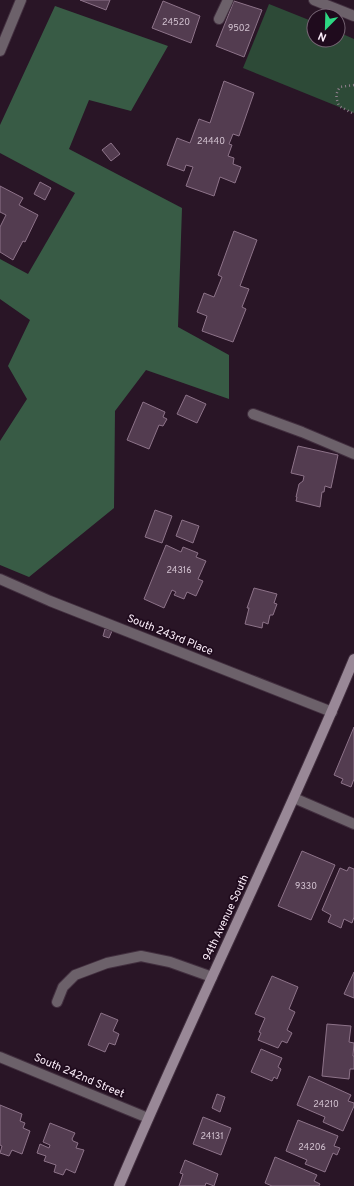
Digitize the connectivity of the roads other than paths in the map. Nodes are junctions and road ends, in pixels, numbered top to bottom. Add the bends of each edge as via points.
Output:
1 (21, 0) edge
2 (228, 0) edge
3 (314, 0) edge
4 (354, 16) edge
5 (219, 19) dead end
6 (0, 51) edge
7 (253, 414) dead end
8 (354, 454) edge
9 (0, 579) edge
10 (354, 659) edge
11 (332, 712) junction
12 (294, 798) junction
13 (354, 824) edge
14 (212, 977) junction
15 (57, 1002) dead end
16 (0, 1057) edge
17 (148, 1118) junction
18 (119, 1186) edge

1 - 6 street
2 - 5 street
3 - 4 street
7 - 8 street
9 - 11 street, South 243rd Place
10 - 11 street, 94th Avenue South
11 - 12 street, 94th Avenue South
12 - 13 street
12 - 14 street, 94th Avenue South
14 - 15 street via 170,962 141,956 107,963 75,975 63,987
14 - 17 street, 94th Avenue South
16 - 17 street, South 242nd Street
17 - 18 street, 94th Avenue South

